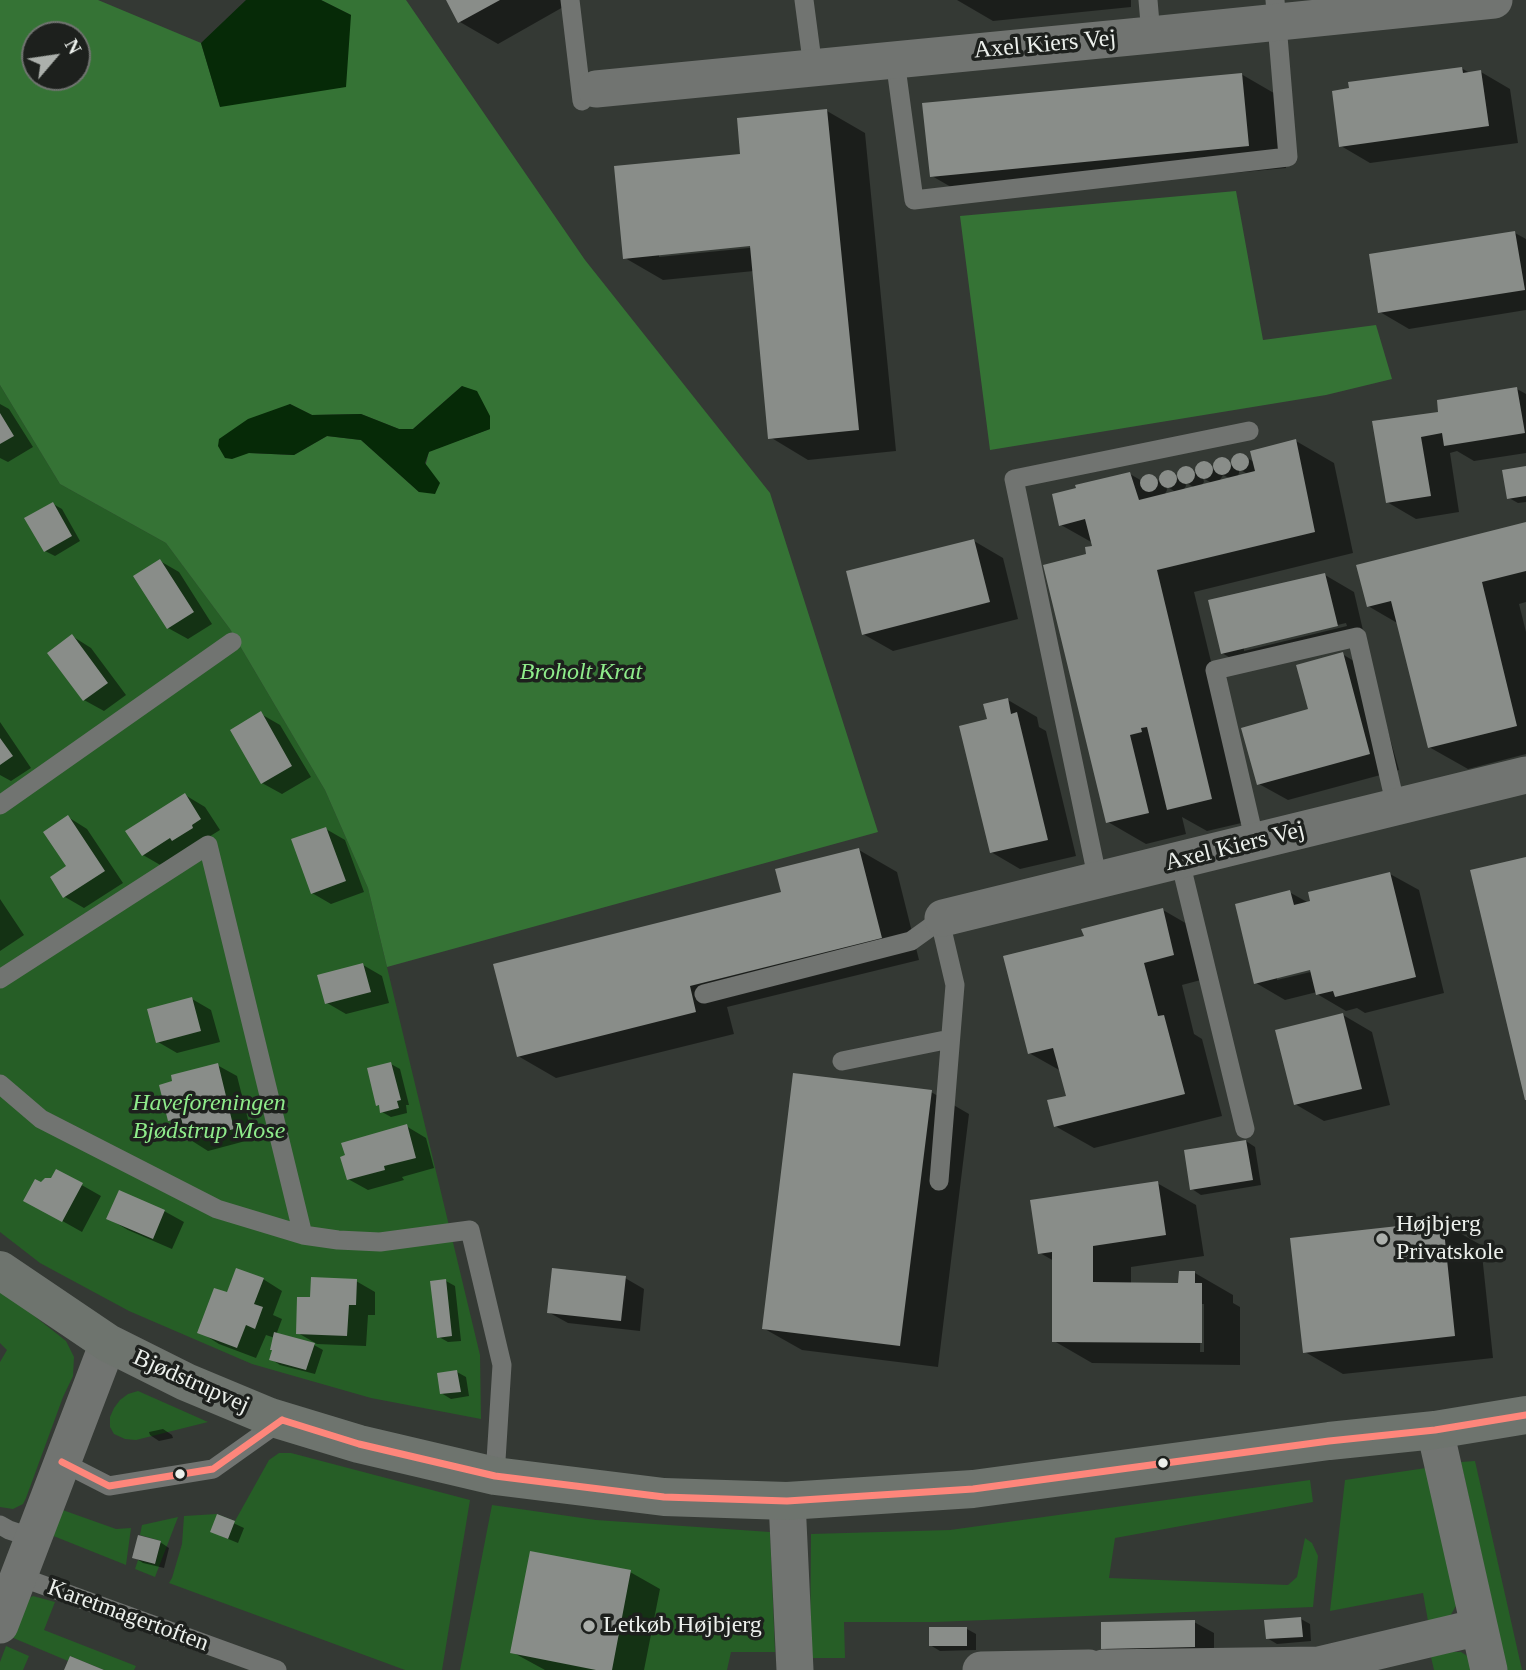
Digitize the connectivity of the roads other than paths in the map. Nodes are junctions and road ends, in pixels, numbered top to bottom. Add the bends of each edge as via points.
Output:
1 (570, 0) edge
2 (804, 0) edge
3 (1494, 0) edge
4 (1276, 11) edge
5 (1149, 18) edge
6 (895, 60) junction
7 (813, 68) junction
8 (589, 95) joint
9 (1249, 431) dead end
10 (232, 642) dead end
11 (1526, 775) edge
12 (0, 805) edge
13 (1396, 807) junction
14 (1255, 842) junction
15 (1180, 861) junction
16 (1098, 881) junction
17 (942, 920) junction
18 (0, 979) edge
19 (704, 994) dead end
20 (950, 1039) junction
21 (842, 1061) dead end
22 (0, 1084) edge
23 (1245, 1129) dead end
24 (939, 1181) dead end
25 (303, 1235) junction
26 (0, 1270) edge
27 (107, 1343) junction
28 (1526, 1415) edge
29 (282, 1420) junction
30 (1435, 1430) junction
31 (62, 1462) junction
32 (495, 1476) junction
33 (787, 1501) junction
34 (16, 1532) edge
35 (18, 1576) junction
36 (0, 1625) edge
37 (1479, 1627) junction
38 (277, 1670) edge
39 (795, 1670) edge
40 (981, 1670) edge
41 (1489, 1670) edge

1 - 8 lane
2 - 7 lane
3 - 4 street, Axel Kiers Vej
4 - 5 street, Axel Kiers Vej
4 - 6 lane via 1288,157 914,200
5 - 6 street, Axel Kiers Vej
6 - 7 street, Axel Kiers Vej
7 - 8 street, Axel Kiers Vej
9 - 16 lane via 1014,480
10 - 12 lane
11 - 13 street, Axel Kiers Vej
13 - 14 street, Axel Kiers Vej
13 - 14 lane via 1357,637 1215,670
14 - 15 street, Axel Kiers Vej
15 - 16 street, Axel Kiers Vej
15 - 23 lane
16 - 17 street, Axel Kiers Vej
17 - 19 lane via 911,941
17 - 20 lane via 955,985
18 - 25 lane via 208,845
20 - 21 lane
20 - 24 lane
22 - 25 lane via 41,1119 217,1209
25 - 32 lane via 380,1242 470,1230 502,1365
26 - 27 street, Bjødstrupvej
27 - 29 street, Bjødstrupvej via 186,1382
27 - 31 street, Karetmagertoften
28 - 30 street, Bjødstrupvej
29 - 31 lane via 214,1469 109,1486
29 - 32 street, Bjødstrupvej via 359,1444
30 - 33 street, Bjødstrupvej via 973,1489
30 - 37 street
31 - 34 street, Karetmagertoften
32 - 33 street, Bjødstrupvej via 664,1497
33 - 39 street
34 - 35 street, Karetmagertoften
35 - 36 street, Karetmagertoften
35 - 38 lane, Karetmagertoften
37 - 40 street via 1319,1665
37 - 41 street

